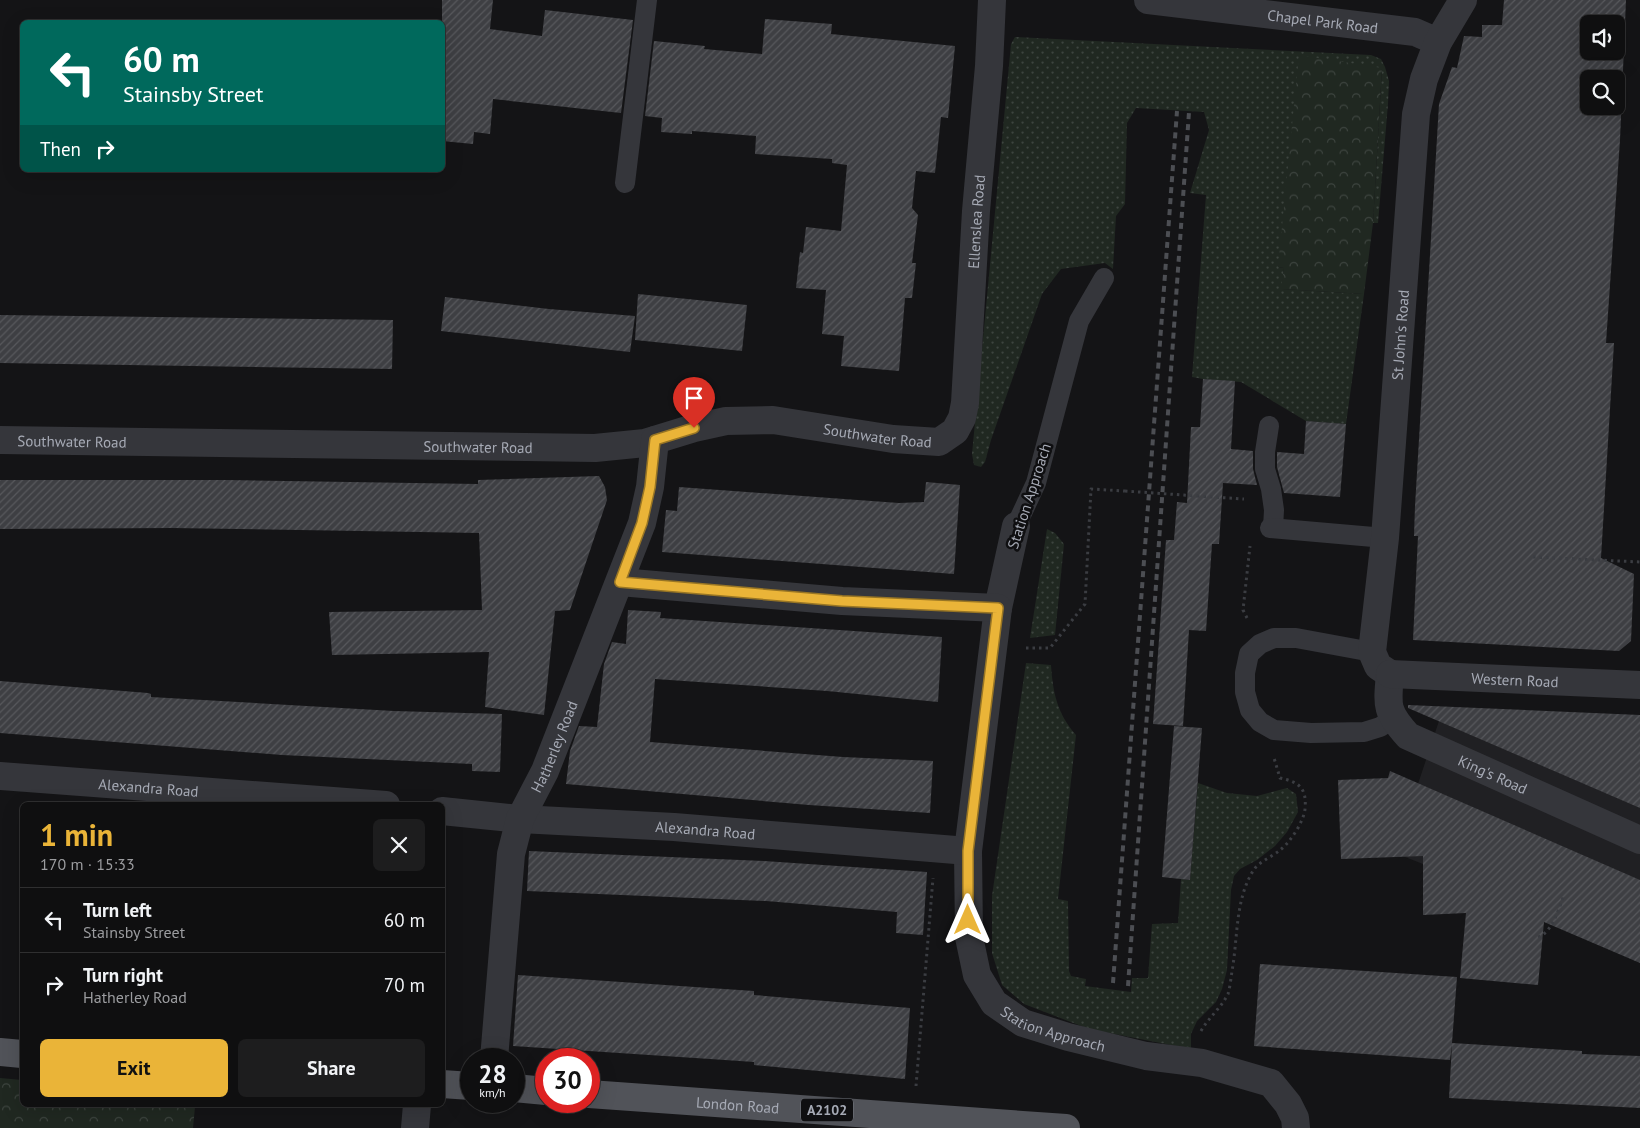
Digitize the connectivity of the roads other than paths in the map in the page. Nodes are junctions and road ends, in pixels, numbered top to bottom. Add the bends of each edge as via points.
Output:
1 (647, 0) edge
2 (992, 0) edge
3 (1148, 0) edge
4 (1463, 0) edge
5 (1438, 42) junction
6 (626, 183) dead end
7 (1104, 278) dead end
8 (1269, 426) dead end
9 (948, 438) joint
10 (0, 440) edge
11 (655, 440) junction
12 (1016, 526) joint
13 (1385, 538) junction
14 (620, 582) junction
15 (998, 608) junction
16 (1372, 652) junction
17 (1390, 674) junction
18 (1640, 685) edge
19 (1393, 719) junction
20 (0, 776) edge
21 (346, 802) edge
22 (445, 811) edge
23 (520, 819) junction
24 (1640, 840) edge
25 (968, 851) junction
26 (495, 1048) edge
27 (0, 1052) edge
28 (20, 1054) edge
29 (445, 1084) edge
30 (460, 1085) edge
31 (600, 1095) edge
32 (416, 1107) edge
33 (415, 1128) edge
34 (1066, 1128) edge
35 (1296, 1128) edge

1 - 6 lane
2 - 9 street, Ellenslea Road via 965,403 959,425
3 - 5 street, Chapel Park Road via 1415,32
4 - 5 street, St John's Road
5 - 13 street, St John's Road via 1416,114
7 - 12 lane, Station Approach via 1079,321 1036,483
8 - 13 lane via 1265,470 1274,510 1272,528
9 - 11 street, Southwater Road via 940,442 893,439 773,420 726,421
10 - 11 street, Southwater Road via 595,448
11 - 14 street, Hatherley Road via 642,523
12 - 15 street, Station Approach
13 - 16 street, St John's Road
14 - 15 street via 842,601
14 - 23 street, Hatherley Road via 545,771
15 - 25 street, Station Approach
16 - 17 street via 1378,666
16 - 19 lane via 1296,638 1274,638 1260,644 1249,654 1245,672 1245,692 1250,710 1260,722 1274,730 1311,733 1364,732
17 - 18 street, Western Road
17 - 19 street via 1388,699
19 - 24 street, King's Road via 1408,736
20 - 21 street, Alexandra Road
22 - 23 street, Alexandra Road
23 - 25 street, Alexandra Road via 674,827
23 - 26 street, Hatherley Road via 511,854
25 - 35 street, Station Approach via 968,937 977,975 994,1002 1023,1023 1068,1037 1146,1056 1202,1063 1271,1083 1288,1104
27 - 28 main road
29 - 30 main road
31 - 34 main road, London Road / A2102
32 - 33 street

